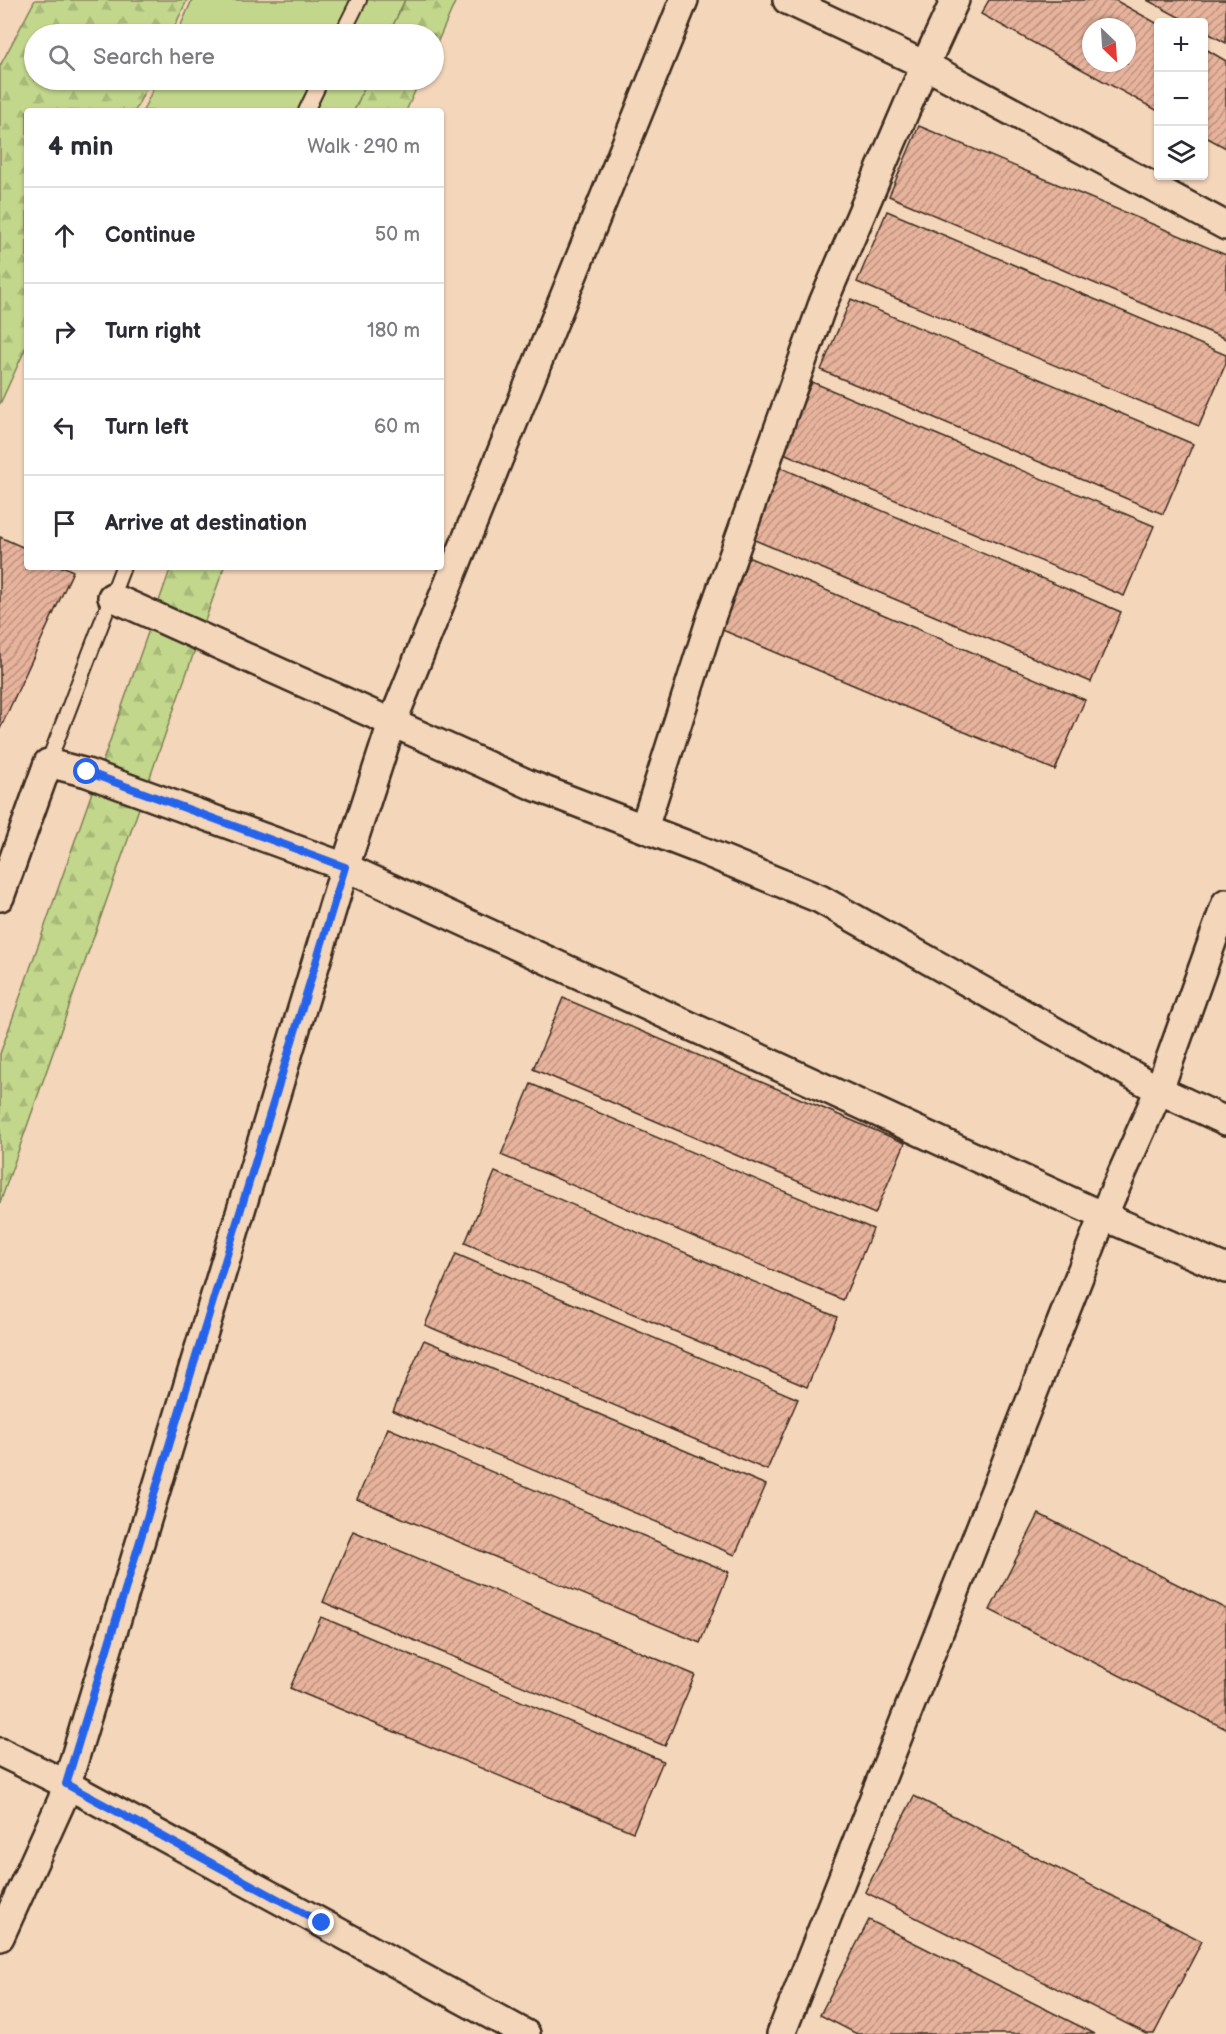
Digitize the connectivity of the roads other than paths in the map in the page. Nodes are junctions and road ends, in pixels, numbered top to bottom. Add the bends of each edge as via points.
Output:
1 (358, 0) edge
2 (684, 0) edge
3 (787, 0) edge
4 (956, 0) edge
5 (347, 24) edge
6 (925, 65) junction
7 (316, 90) edge
8 (307, 108) edge
9 (1226, 226) edge
10 (122, 570) edge
11 (112, 597) junction
12 (392, 723) junction
13 (48, 763) junction
14 (644, 828) junction
15 (345, 867) junction
16 (0, 897) edge
17 (1226, 903) edge
18 (1159, 1089) junction
19 (1226, 1121) edge
20 (1102, 1216) junction
21 (1226, 1269) edge
22 (0, 1752) edge
23 (66, 1784) junction
24 (0, 1937) edge
25 (526, 2034) edge
26 (781, 2034) edge

1 - 5 lane
2 - 12 street
3 - 6 street
4 - 6 street
6 - 9 street
6 - 14 street via 823,303 712,615
7 - 8 lane
10 - 11 lane
11 - 12 street
11 - 13 lane
12 - 14 street via 531,785
12 - 15 street
13 - 15 street via 87,772
13 - 16 street
14 - 18 street via 820,899
15 - 20 street
15 - 23 street
17 - 18 street
18 - 19 street
18 - 20 street
20 - 21 street
20 - 26 street
22 - 23 street
23 - 24 street
23 - 25 street

